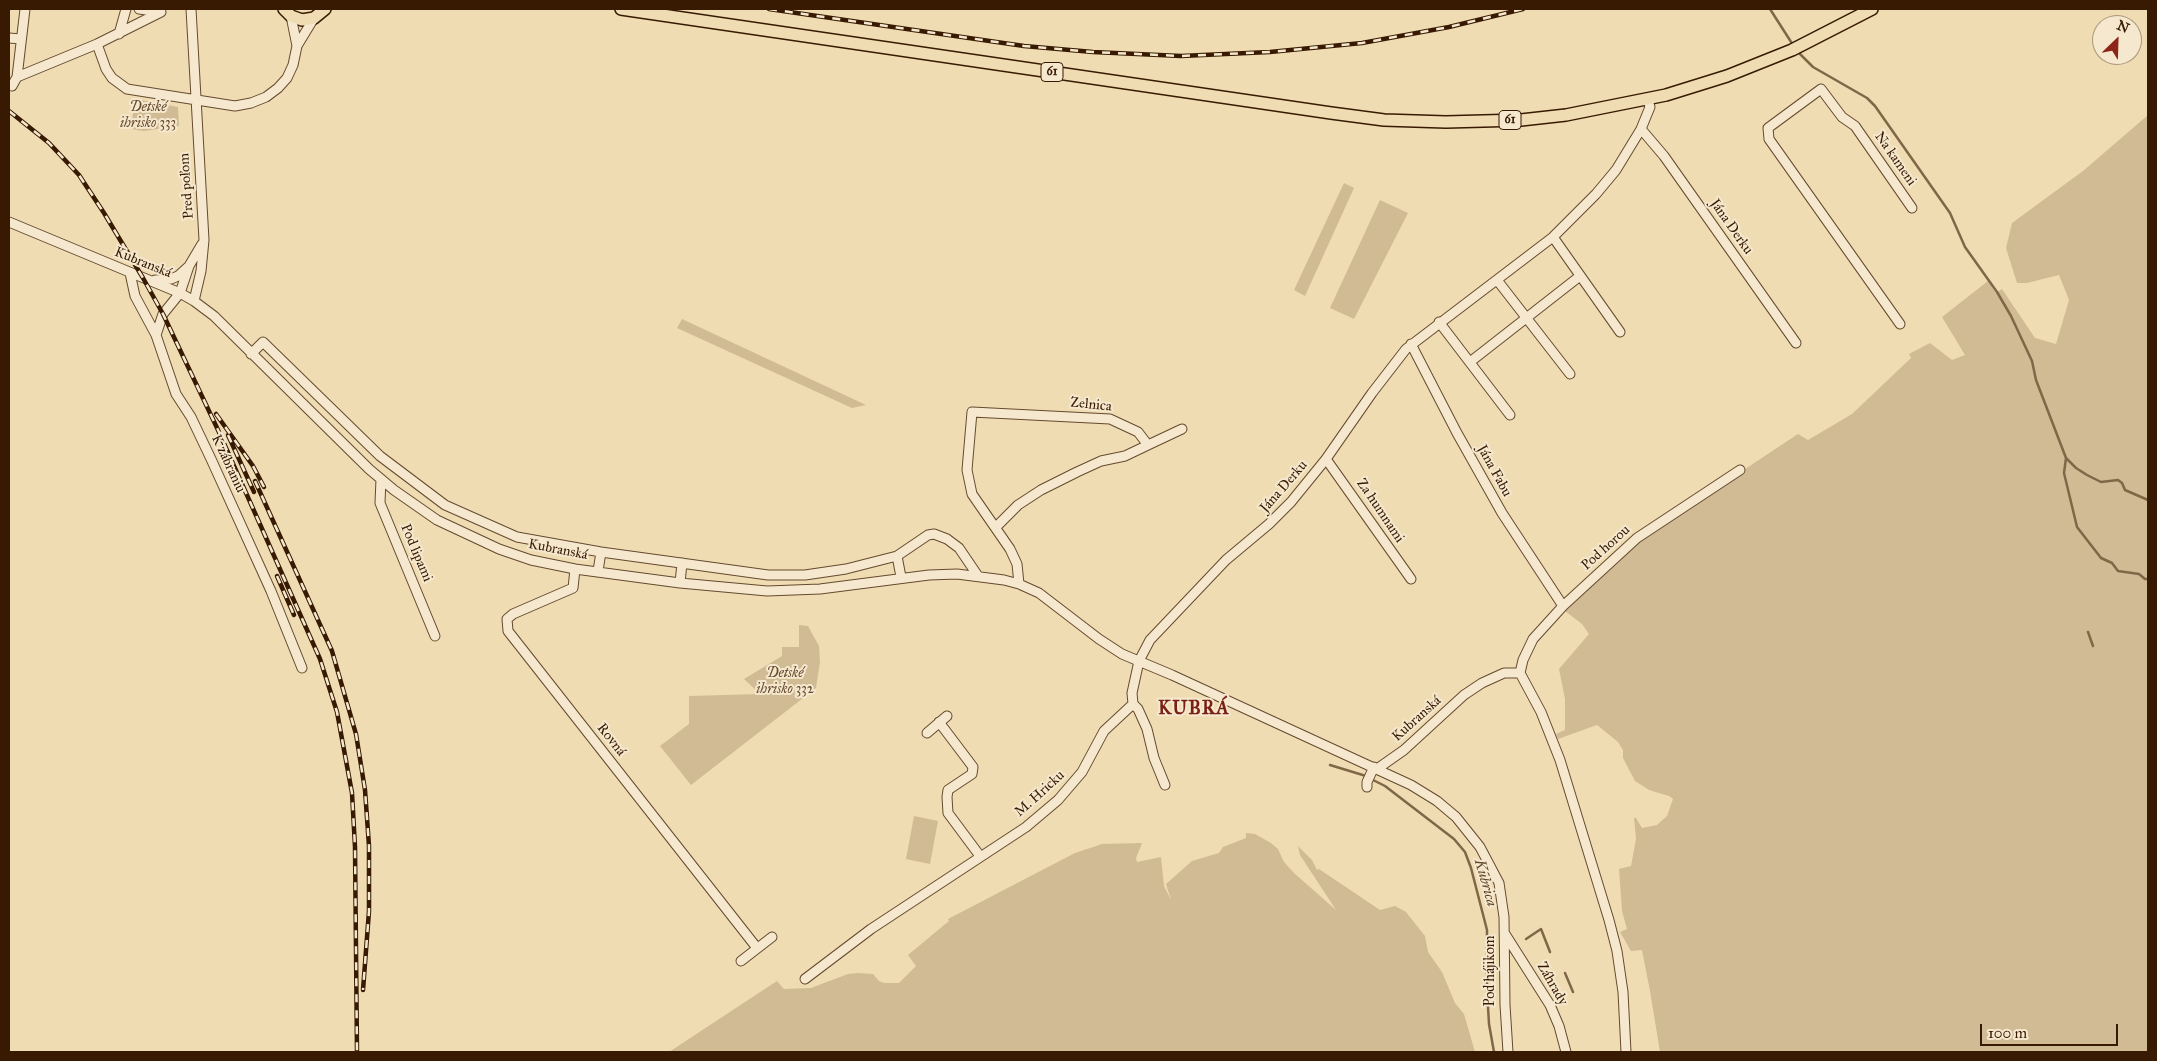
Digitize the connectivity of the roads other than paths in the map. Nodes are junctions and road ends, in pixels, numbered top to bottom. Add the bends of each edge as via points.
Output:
1 (25, 9) edge
2 (126, 9) edge
3 (139, 9) edge
4 (191, 9) edge
5 (325, 9) edge
6 (621, 9) edge
7 (1872, 9) edge
8 (287, 12) edge
9 (314, 18) junction
10 (119, 34) junction
11 (9, 38) edge
12 (21, 39) junction
13 (97, 44) junction
14 (297, 46) junction
15 (17, 77) junction
16 (12, 86) dead end
17 (1648, 100) junction
18 (195, 101) junction
19 (1641, 129) junction
20 (1912, 208) dead end
21 (9, 222) edge
22 (1552, 237) junction
23 (204, 240) junction
24 (190, 266) junction
25 (130, 273) junction
26 (1580, 276) junction
27 (149, 280) junction
28 (1497, 280) junction
29 (180, 293) junction
30 (194, 301) junction
31 (1525, 318) junction
32 (1439, 322) junction
33 (1900, 324) dead end
34 (1620, 332) dead end
35 (156, 335) junction
36 (1796, 343) dead end
37 (1411, 344) junction
38 (251, 354) junction
39 (1470, 362) junction
40 (1570, 374) dead end
41 (319, 397) junction
42 (307, 408) junction
43 (1510, 415) dead end
44 (1182, 429) dead end
45 (1148, 445) junction
46 (380, 456) junction
47 (1326, 459) junction
48 (369, 469) junction
49 (1740, 470) dead end
50 (380, 479) junction
51 (446, 505) junction
52 (437, 520) junction
53 (996, 527) junction
54 (517, 537) junction
55 (601, 552) junction
56 (512, 554) junction
57 (897, 556) junction
58 (682, 563) junction
59 (575, 569) junction
60 (846, 569) junction
61 (598, 571) junction
62 (768, 575) junction
63 (978, 576) junction
64 (901, 577) junction
65 (1411, 580) dead end
66 (680, 583) junction
67 (1019, 584) junction
68 (848, 585) junction
69 (767, 591) junction
70 (1563, 606) junction
71 (436, 636) dead end
72 (1139, 661) junction
73 (302, 668) dead end
74 (1520, 673) junction
75 (1133, 704) junction
76 (927, 732) dead end
77 (1374, 769) junction
78 (1165, 785) dead end
79 (1367, 785) dead end
80 (980, 856) junction
81 (1505, 934) junction
82 (772, 937) dead end
83 (757, 948) junction
84 (741, 961) dead end
85 (805, 979) dead end
86 (1508, 1052) edge
87 (1566, 1052) edge
88 (1626, 1052) edge

1 - 12 street
2 - 10 street
3 - 10 street via 161,12
4 - 18 street, Pred poľom
5 - 9 main road
6 - 17 main road, 61 via 1384,120 1521,120
7 - 17 main road, 61 via 1797,48 1727,76
8 - 9 main road via 302,20
8 - 14 street
9 - 14 street
10 - 13 street
11 - 12 street
12 - 15 street
13 - 15 street
13 - 18 street via 106,69 120,86
14 - 18 street via 286,78 266,97 236,106
15 - 16 street
17 - 19 street, Jána Derku via 1650,107
18 - 23 street, Pred poľom
19 - 22 street, Jána Derku via 1616,170
19 - 36 street, Jána Derku
20 - 33 street, Na kameni via 1855,126 1842,117 1821,89 1771,124 1767,132 1769,139 1803,181
21 - 25 street, Kubranská
22 - 26 street
22 - 28 street, Jána Derku
23 - 24 street
23 - 30 street, Pred poľom
24 - 27 street via 171,279
24 - 29 street
25 - 27 street, Kubranská
25 - 35 street, K zábraniu via 135,296
26 - 31 street
26 - 34 street
27 - 29 street, Kubranská
28 - 31 street
28 - 32 street, Jána Derku
29 - 30 street, Kubranská
29 - 35 street via 163,314
30 - 38 street, Kubranská via 214,316
31 - 39 street
31 - 40 street
32 - 37 street, Jána Derku
32 - 39 street
35 - 73 street, K zábraniu via 176,394 211,459
37 - 47 street, Jána Derku
37 - 70 street, Jána Fabu via 1502,513
38 - 41 street, Kubranská via 263,342
38 - 42 street, Kubranská
39 - 43 street
41 - 42 street
41 - 46 street, Kubranská
42 - 48 street, Kubranská
44 - 45 street
45 - 53 street via 1125,456 1102,461 1041,490 1018,505
45 - 53 street, Zelnica via 1138,432 1110,418 972,412 967,470 972,494
46 - 48 street
46 - 51 street, Kubranská
47 - 65 street, Za humnami
47 - 72 street, Jána Derku via 1269,524 1226,560 1150,640
48 - 50 street, Kubranská
49 - 70 street, Pod horou via 1637,538
50 - 52 street, Kubranská
50 - 71 street, Pod lipami via 380,503
51 - 52 street
51 - 54 street, Kubranská
52 - 56 street, Kubranská
53 - 67 street, Zelnica via 1016,564
54 - 55 street, Kubranská
54 - 56 street, Kubranská
55 - 58 street, Kubranská
55 - 61 street, Kubranská
56 - 59 street, Kubranská
57 - 60 street, Kubranská
57 - 63 street, Kubranská via 928,535 939,535 959,548
57 - 64 street
58 - 62 street, Kubranská
58 - 66 street
59 - 61 street, Kubranská
59 - 83 street, Rovná via 573,588 513,614 507,619 508,631
60 - 62 street, Kubranská via 805,575
60 - 68 street
61 - 66 street, Kubranská
62 - 69 street
63 - 64 street, Kubranská
63 - 67 street, Kubranská
64 - 68 street, Kubranská
66 - 69 street, Kubranská
67 - 72 street, Kubranská via 1039,594 1110,647
68 - 69 street, Kubranská
70 - 74 street, Pod horou via 1533,639
72 - 75 street via 1132,693
72 - 77 street, Kubranská
74 - 77 street, Kubranská via 1504,674 1482,682 1404,750
74 - 88 street via 1541,712 1560,760 1618,951
75 - 78 street via 1147,729
75 - 80 street, M. Hricku via 1104,731 1082,772 1058,800
76 - 80 street via 943,719 973,767 972,774 948,790 948,813
77 - 79 street
77 - 81 street, Pod hájikom via 1411,785 1437,802 1469,832 1499,883
80 - 85 street, M. Hricku via 871,929
81 - 86 street, Pod hájikom
81 - 87 street, Záhrady via 1550,1005
82 - 83 street
83 - 84 street

